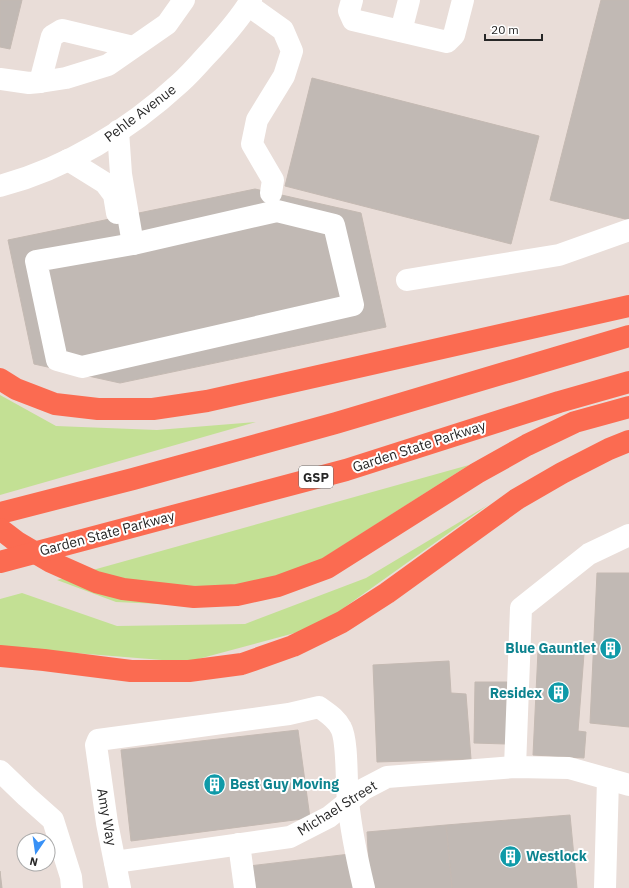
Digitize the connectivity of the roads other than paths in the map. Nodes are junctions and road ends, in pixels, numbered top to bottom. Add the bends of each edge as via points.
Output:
1 (184, 0) edge
2 (352, 0) edge
3 (409, 0) edge
4 (463, 0) edge
5 (249, 3) edge
6 (401, 31) junction
7 (134, 47) junction
8 (0, 79) edge
9 (40, 82) junction
10 (118, 131) junction
11 (68, 160) junction
12 (6, 185) edge
13 (271, 192) dead end
14 (629, 230) edge
15 (128, 245) junction
16 (407, 280) dead end
17 (629, 306) edge
18 (629, 336) edge
19 (0, 379) edge
20 (629, 382) edge
21 (629, 407) edge
22 (629, 441) edge
23 (0, 513) edge
24 (0, 529) edge
25 (629, 535) edge
26 (0, 562) edge
27 (0, 656) edge
28 (515, 767) junction
29 (0, 771) edge
30 (608, 779) junction
31 (629, 785) edge
32 (348, 801) junction
33 (239, 844) junction
34 (115, 862) junction
35 (72, 888) edge
36 (120, 888) edge
37 (245, 888) edge
38 (364, 888) edge
39 (605, 888) edge

1 - 7 street via 167,24
2 - 6 street via 349,11 353,20
3 - 6 street
4 - 6 street via 454,35 447,42
5 - 10 street, Pehle Avenue via 217,44 181,83 142,116
5 - 13 street via 283,30 292,51 284,76 257,120 252,144 272,180
7 - 9 street via 108,65 66,78
7 - 9 street via 62,30 52,36
8 - 9 street
10 - 11 street, Pehle Avenue
10 - 15 street
11 - 12 street, Pehle Avenue
11 - 15 street via 105,183 114,195
14 - 16 street via 559,255
15 - 15 street via 36,261 57,360 82,367 353,305 334,225 277,211
17 - 19 highway via 207,401 153,409 98,409 55,404 16,389
18 - 23 highway via 336,423 133,480
20 - 26 highway, Garden State Parkway / GSP via 346,470
21 - 24 highway via 575,422 527,445 477,473 327,568 278,586 237,595 194,597 123,589 96,582 51,562
22 - 27 highway via 562,473 517,499 387,593 342,622 293,646 242,664 189,671 131,671
25 - 28 street via 589,554 521,608
28 - 30 street, Michael Street via 569,768
28 - 32 street, Michael Street via 387,777
29 - 35 street via 53,820
30 - 31 street, Michael Street
30 - 39 street
32 - 33 street, Michael Street via 329,816 290,837
32 - 34 street, Amy Way via 341,728 332,716 319,707 289,714 98,740 96,745 101,783
32 - 38 street
33 - 34 street, Michael Street
33 - 37 street
34 - 36 street, Amy Way

